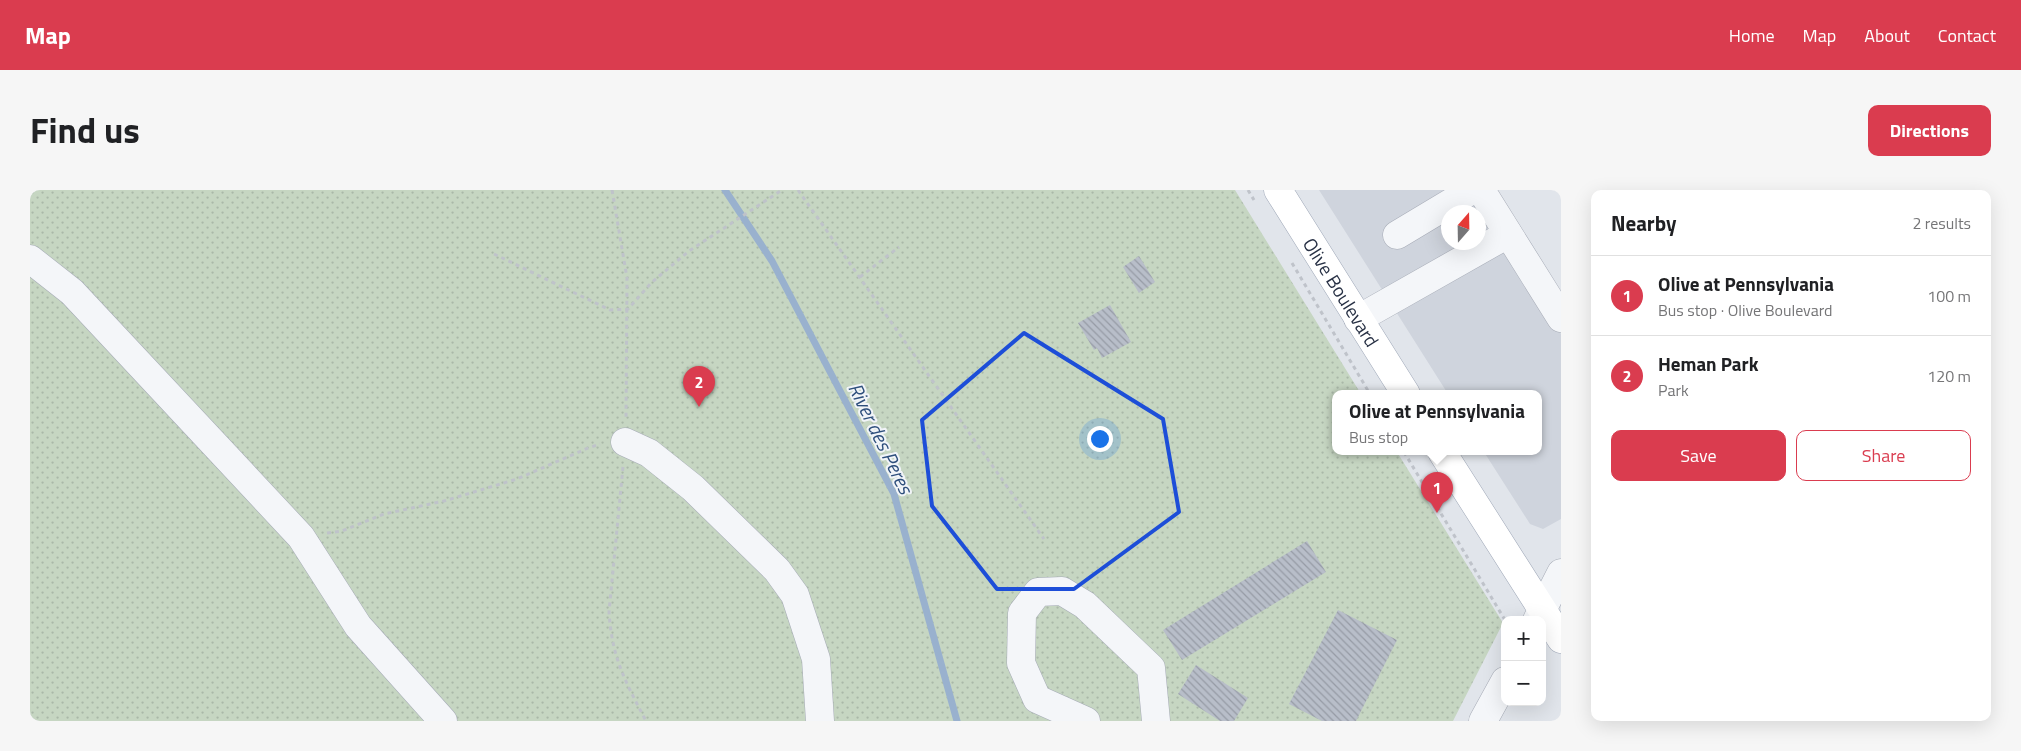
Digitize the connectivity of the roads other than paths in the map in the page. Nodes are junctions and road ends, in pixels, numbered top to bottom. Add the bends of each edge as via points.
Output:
1 (1472, 190) edge
2 (1481, 190) edge
3 (1268, 198) edge
4 (1508, 234) junction
5 (1397, 235) dead end
6 (30, 260) edge
7 (1561, 318) edge
8 (1358, 319) junction
9 (1403, 390) edge
10 (625, 442) road end
11 (1444, 455) edge
12 (1561, 573) edge
13 (1540, 615) edge
14 (1561, 639) edge
15 (1501, 688) edge
16 (1057, 714) edge
17 (443, 721) edge
18 (820, 721) edge
19 (1086, 721) edge
20 (1156, 721) edge
21 (1483, 721) edge

1 - 5 street
2 - 4 street
3 - 8 main road, Olive Boulevard
4 - 7 street
4 - 8 street
6 - 17 street via 72,292 301,537 358,626
8 - 9 main road, Olive Boulevard
10 - 18 street via 649,454 692,488 777,570 795,595 816,659
11 - 13 main road
12 - 13 street
13 - 14 main road
15 - 21 street
16 - 19 street
16 - 20 street via 1037,699 1021,663 1022,613 1038,592 1062,591 1085,605 1151,668

